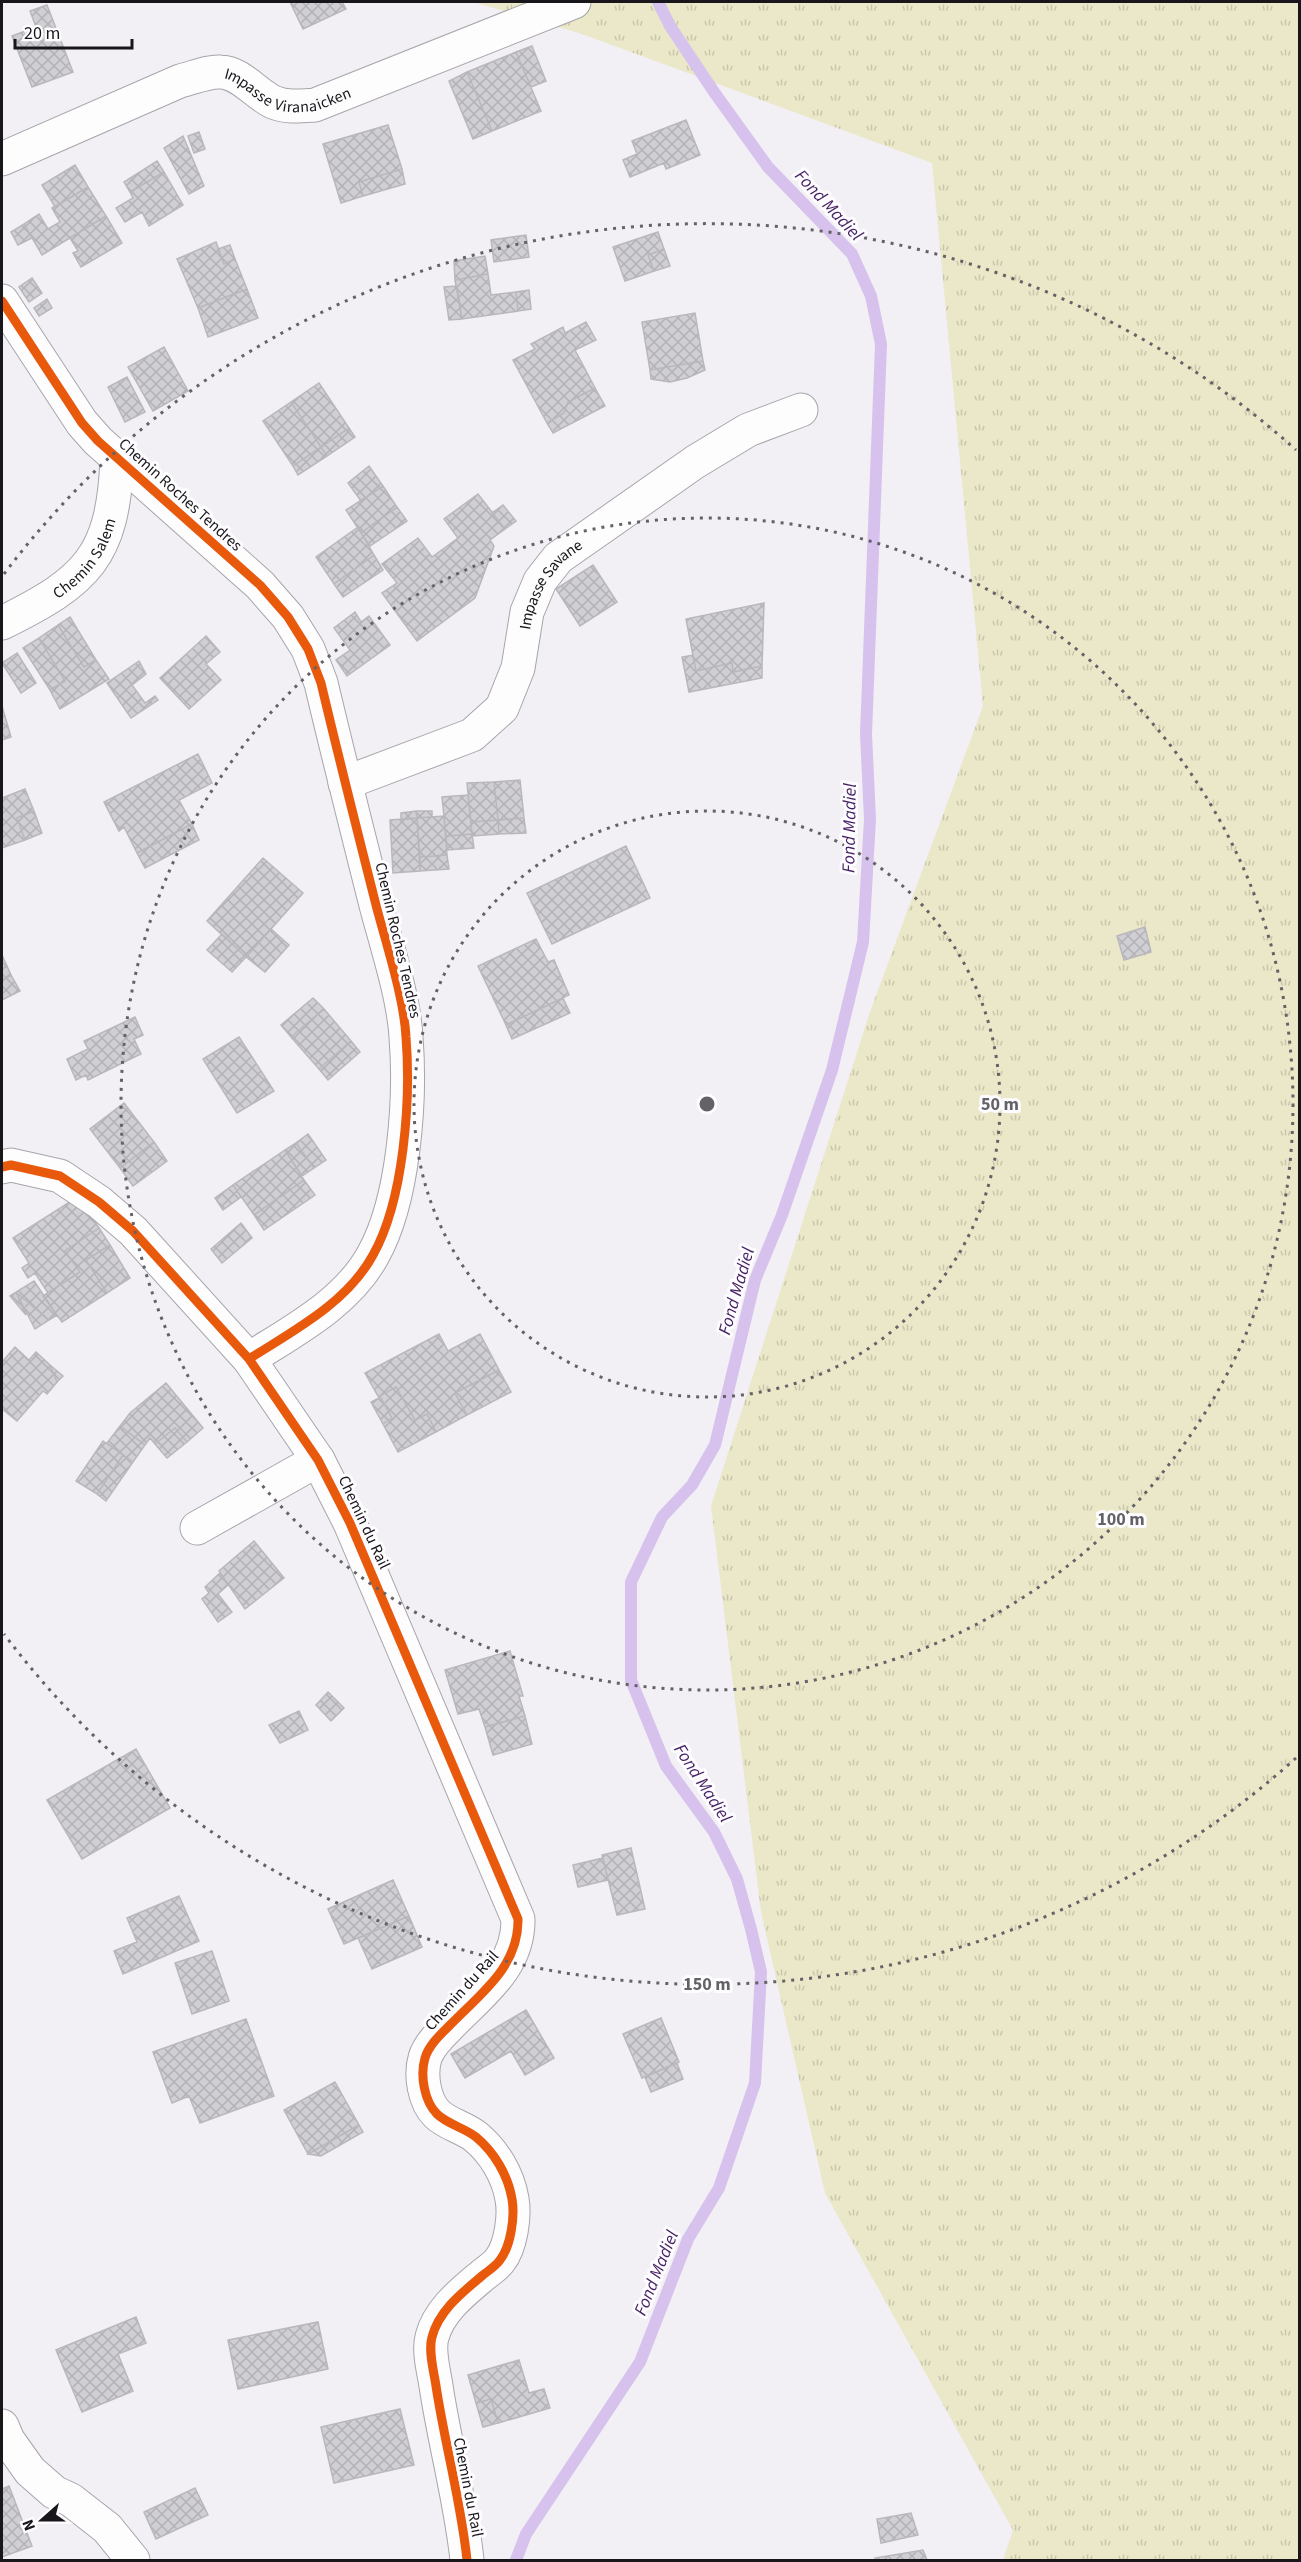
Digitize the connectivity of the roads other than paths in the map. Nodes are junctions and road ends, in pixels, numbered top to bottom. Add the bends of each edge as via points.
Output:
1 (574, 2) edge
2 (2, 159) edge
3 (2, 301) edge
4 (801, 410) dead end
5 (117, 459) junction
6 (2, 623) edge
7 (345, 783) junction
8 (2, 1167) edge
9 (249, 1359) junction
10 (318, 1460) junction
11 (197, 1528) dead end
12 (2, 2426) edge
13 (133, 2560) edge
14 (467, 2560) edge

1 - 2 street, Impasse Viranaicken via 315,105 275,103 236,76 209,73 180,81
3 - 5 street, Chemin Roches Tendres via 82,423
4 - 7 street, Impasse Savane via 748,430 695,462 558,558 540,581 527,612 518,668 502,708 472,735
5 - 6 street, Chemin Salem via 116,492 96,556 45,601
5 - 7 street, Chemin Roches Tendres via 260,585 288,617 308,649 321,683
7 - 9 street, Chemin Roches Tendres via 406,1036 405,1114 398,1189 373,1256 345,1290 314,1318
8 - 9 street via 11,1165 60,1176 99,1202 133,1231
9 - 10 street, Chemin du Rail
10 - 11 street
10 - 14 street, Chemin du Rail via 350,1523 518,1919 518,1938 512,1956 434,2042 425,2058 422,2078 437,2114 490,2150 512,2199 511,2231 501,2260 456,2299 438,2320 431,2339 443,2431 464,2522
12 - 13 street via 30,2471 107,2528

